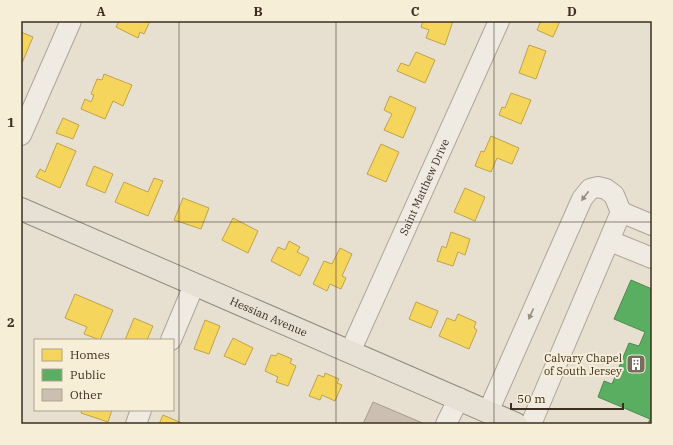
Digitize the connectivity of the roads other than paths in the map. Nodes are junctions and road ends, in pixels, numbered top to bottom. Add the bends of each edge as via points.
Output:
1 (71, 21) edge
2 (499, 21) edge
3 (21, 135) edge
4 (21, 209) edge
5 (621, 212) junction
6 (652, 225) edge
7 (610, 241) junction
8 (652, 258) edge
9 (194, 285) junction
10 (171, 339) edge
11 (350, 352) junction
12 (459, 398) junction
13 (142, 411) edge
14 (488, 412) junction
15 (136, 424) edge
16 (446, 424) edge
17 (516, 424) edge
18 (531, 424) edge

1 - 3 street
2 - 11 street, Saint Matthew Drive
4 - 9 main road, Hessian Avenue
5 - 6 street
5 - 7 street
5 -> 14 street via 614,194 606,189 590,189 582,199
7 - 8 street
7 - 18 street
9 - 10 street
9 - 11 main road, Hessian Avenue
11 - 12 main road, Hessian Avenue
12 - 14 main road, Hessian Avenue
12 - 16 street
13 - 15 street
14 - 17 main road, Hessian Avenue

